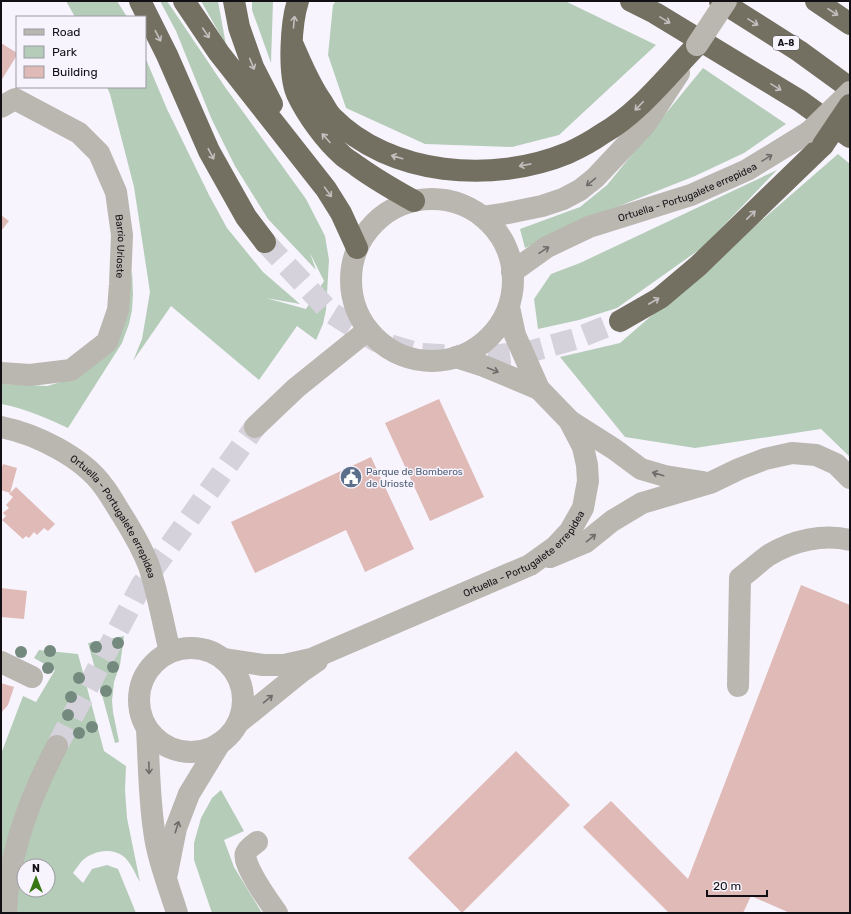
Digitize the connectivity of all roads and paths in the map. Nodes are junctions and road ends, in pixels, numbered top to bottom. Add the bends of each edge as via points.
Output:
1 (140, 1) edge
2 (184, 1) edge
3 (234, 1) edge
4 (298, 1) edge
5 (631, 1) edge
6 (720, 1) edge
7 (726, 1) edge
8 (816, 1) edge
9 (850, 24) edge
10 (292, 43) junction
11 (690, 54) junction
12 (850, 88) edge
13 (850, 92) edge
14 (850, 105) edge
15 (1, 107) edge
16 (850, 137) edge
17 (816, 138) junction
18 (307, 164) junction
19 (414, 201) junction
20 (483, 217) junction
21 (265, 242) tunnel mouth
22 (357, 248) junction
23 (512, 272) junction
24 (509, 307) junction
25 (620, 321) tunnel mouth
26 (368, 330) junction
27 (456, 357) junction
28 (1, 373) edge
29 (539, 389) junction
30 (569, 420) junction
31 (1, 427) edge
32 (255, 427) tunnel mouth
33 (850, 478) edge
34 (710, 484) junction
35 (850, 540) edge
36 (530, 565) junction
37 (336, 648) junction
38 (170, 652) junction
39 (223, 659) junction
40 (1, 662) edge
41 (32, 677) dead end
42 (738, 686) dead end
43 (238, 723) junction
44 (147, 729) junction
45 (220, 743) junction
46 (57, 746) tunnel mouth
47 (257, 842) dead end
48 (166, 878) junction
49 (6, 913) edge
50 (177, 913) edge
51 (277, 913) edge

1 -> 21 highway via 209,151 246,217
2 -> 18 highway via 219,53
3 -> 18 highway via 239,27 253,66
10 -> 4 highway via 294,12
5 -> 16 highway via 800,101
6 -> 12 highway, A-8 via 799,51
7 - 11 street, bridge
8 -> 9 highway
11 -> 10 highway via 631,113 603,134 568,153 532,164 493,170 460,170 427,166 388,155 356,138 331,116 311,87
19 -> 10 highway via 342,156 318,130 297,93 292,68
11 -> 20 street via 645,125 595,178 580,190 542,206
13 - 17 street, Ortuella - Portugalete errepidea, bridge
14 - 17 highway, bridge
15 - 28 street, Barrio Urioste via 15,99 78,134 99,154 116,192 122,235 118,310 107,342 71,370 30,375
23 -> 17 street, Ortuella - Portugalete errepidea via 547,247 589,227 691,195
25 -> 17 highway via 660,298 698,266
18 -> 22 highway via 334,201
19 - 20 street via 436,198 462,204
19 - 22 street via 398,206 380,217
20 - 23 street via 498,233 508,252
22 - 26 street via 352,269 352,288 355,307
23 - 24 street
24 - 27 street via 487,339 473,350
24 - 29 street, Ortuella - Portugalete errepidea via 515,335
26 - 27 street via 384,346 406,356 430,361
26 - 32 street via 296,388
27 -> 29 street, Ortuella - Portugalete errepidea
29 - 30 street, Ortuella - Portugalete errepidea
34 -> 30 street via 641,469
30 - 36 street, Ortuella - Portugalete errepidea via 583,446 588,465 583,508 570,531 555,547
31 - 38 street, Ortuella - Portugalete errepidea via 29,435 62,451 84,466 104,486 134,534 148,565 158,596
33 - 34 street via 836,464 816,455 792,452 739,469
36 -> 34 street via 586,542 612,521 642,504
35 - 42 street via 821,537 796,542 769,555 740,578
36 - 37 street, Ortuella - Portugalete errepidea
37 - 39 street, Ortuella - Portugalete errepidea via 311,659 284,665 263,665
43 -> 37 street, Ortuella - Portugalete errepidea via 300,672
38 - 39 street via 198,648
38 - 44 street via 157,660 147,671 140,685 138,700
39 - 43 street via 233,669 242,689 242,710
40 - 41 street
43 - 45 street
44 - 45 street via 158,741 173,749 189,752 205,750
44 -> 48 street via 154,832
48 -> 45 street via 176,828 189,794
46 - 49 street via 41,776 20,834 10,876
47 - 51 street via 249,848 245,860
48 - 50 street

